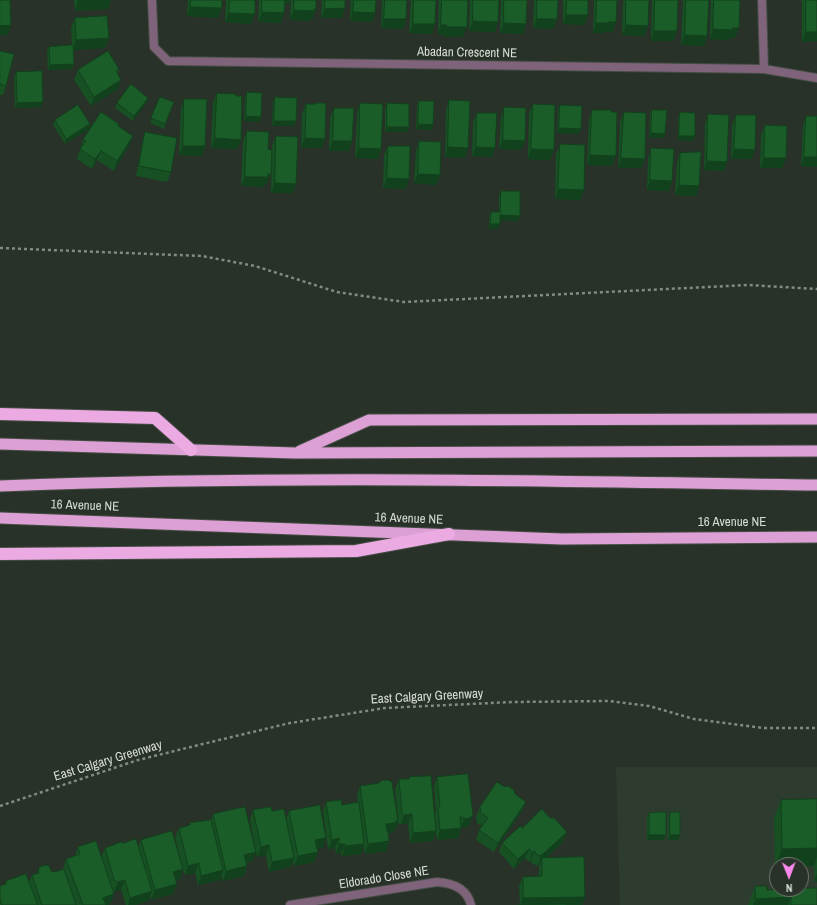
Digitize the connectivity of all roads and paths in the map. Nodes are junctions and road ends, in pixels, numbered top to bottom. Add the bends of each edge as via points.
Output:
1 (152, 0) edge
2 (762, 0) edge
3 (764, 69) junction
4 (817, 78) edge
5 (0, 248) edge
6 (817, 289) edge
7 (0, 414) edge
8 (817, 419) edge
9 (0, 444) edge
10 (191, 450) junction
11 (817, 451) edge
12 (295, 452) junction
13 (817, 485) edge
14 (0, 486) edge
15 (0, 518) edge
16 (449, 534) junction
17 (817, 537) edge
18 (0, 554) edge
19 (817, 728) edge
20 (0, 806) edge
21 (290, 905) edge
22 (471, 905) edge

1 - 3 street, Abadan Crescent NE via 154,47 168,61
2 - 3 street
3 - 4 street, Abadan Crescent NE
5 - 6 path via 202,256 255,266 337,292 404,302 748,285
7 - 10 highway via 155,418
8 - 12 highway via 369,420
9 - 10 highway
10 - 12 highway
11 - 12 highway
13 - 14 highway via 402,480 100,482
15 - 16 highway, 16 Avenue NE
16 - 17 highway, 16 Avenue NE via 562,539
16 - 18 highway via 356,551
19 - 20 path, East Calgary Greenway via 756,727 694,718 649,706 609,701 512,702 385,708 290,723 138,760
21 - 22 street, Eldorado Close NE via 437,882 450,883 461,889

